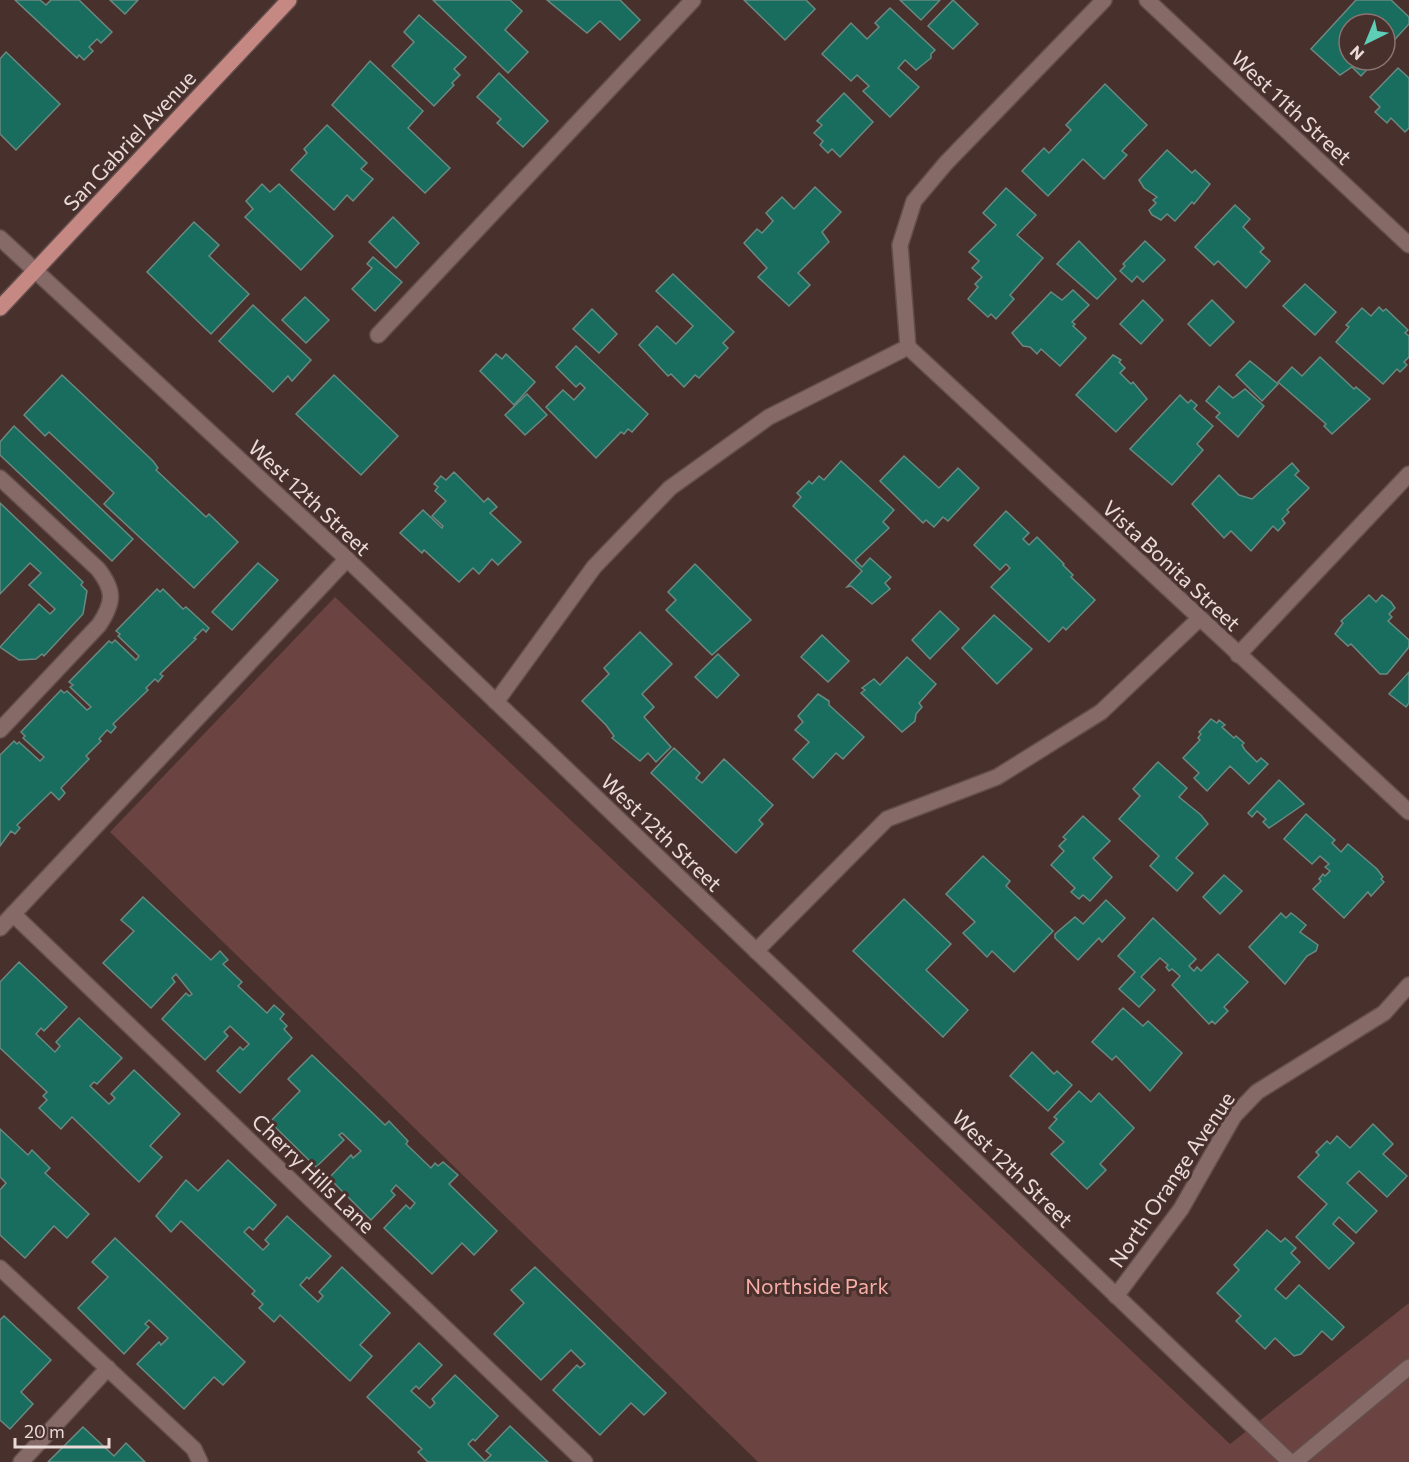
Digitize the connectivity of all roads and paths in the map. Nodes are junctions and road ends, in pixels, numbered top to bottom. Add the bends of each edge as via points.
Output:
1 (289, 0) edge
2 (693, 0) edge
3 (1104, 0) edge
4 (1147, 0) edge
5 (0, 238) edge
6 (1409, 245) edge
7 (35, 271) junction
8 (0, 308) edge
9 (378, 335) dead end
10 (908, 347) junction
11 (1409, 474) edge
12 (0, 478) edge
13 (347, 559) junction
14 (1199, 619) junction
15 (1238, 655) junction
16 (496, 702) junction
17 (0, 730) edge
18 (1409, 812) edge
19 (13, 914) junction
20 (0, 928) edge
21 (756, 951) junction
22 (1409, 985) edge
23 (0, 1268) edge
24 (1116, 1296) junction
25 (1409, 1367) edge
26 (108, 1368) junction
27 (21, 1462) edge
28 (200, 1462) edge
29 (585, 1462) edge
30 (1290, 1462) edge
31 (1295, 1462) edge

1 - 7 main road, San Gabriel Avenue
2 - 9 street
3 - 10 street via 914,201 900,245
4 - 6 street, West 11th Street
5 - 7 street, West 12th Street
7 - 8 main road, San Gabriel Avenue
7 - 13 street, West 12th Street
10 - 14 street, Vista Bonita Street
10 - 16 street via 769,417 670,488 594,567
11 - 15 street
12 - 17 street via 98,569 108,581 112,595 109,610 99,625
13 - 16 street, West 12th Street
13 - 19 street
14 - 15 street, Vista Bonita Street
14 - 21 street via 1101,712 997,777 887,819
15 - 18 street, Vista Bonita Street
16 - 21 street, West 12th Street
19 - 20 street
19 - 29 street, Cherry Hills Lane
21 - 24 street, West 12th Street
22 - 24 street, North Orange Avenue via 1384,1013 1257,1092 1242,1108 1180,1209
23 - 26 street
24 - 30 street, West 12th Street
25 - 31 street
26 - 27 street
26 - 28 street via 194,1449

